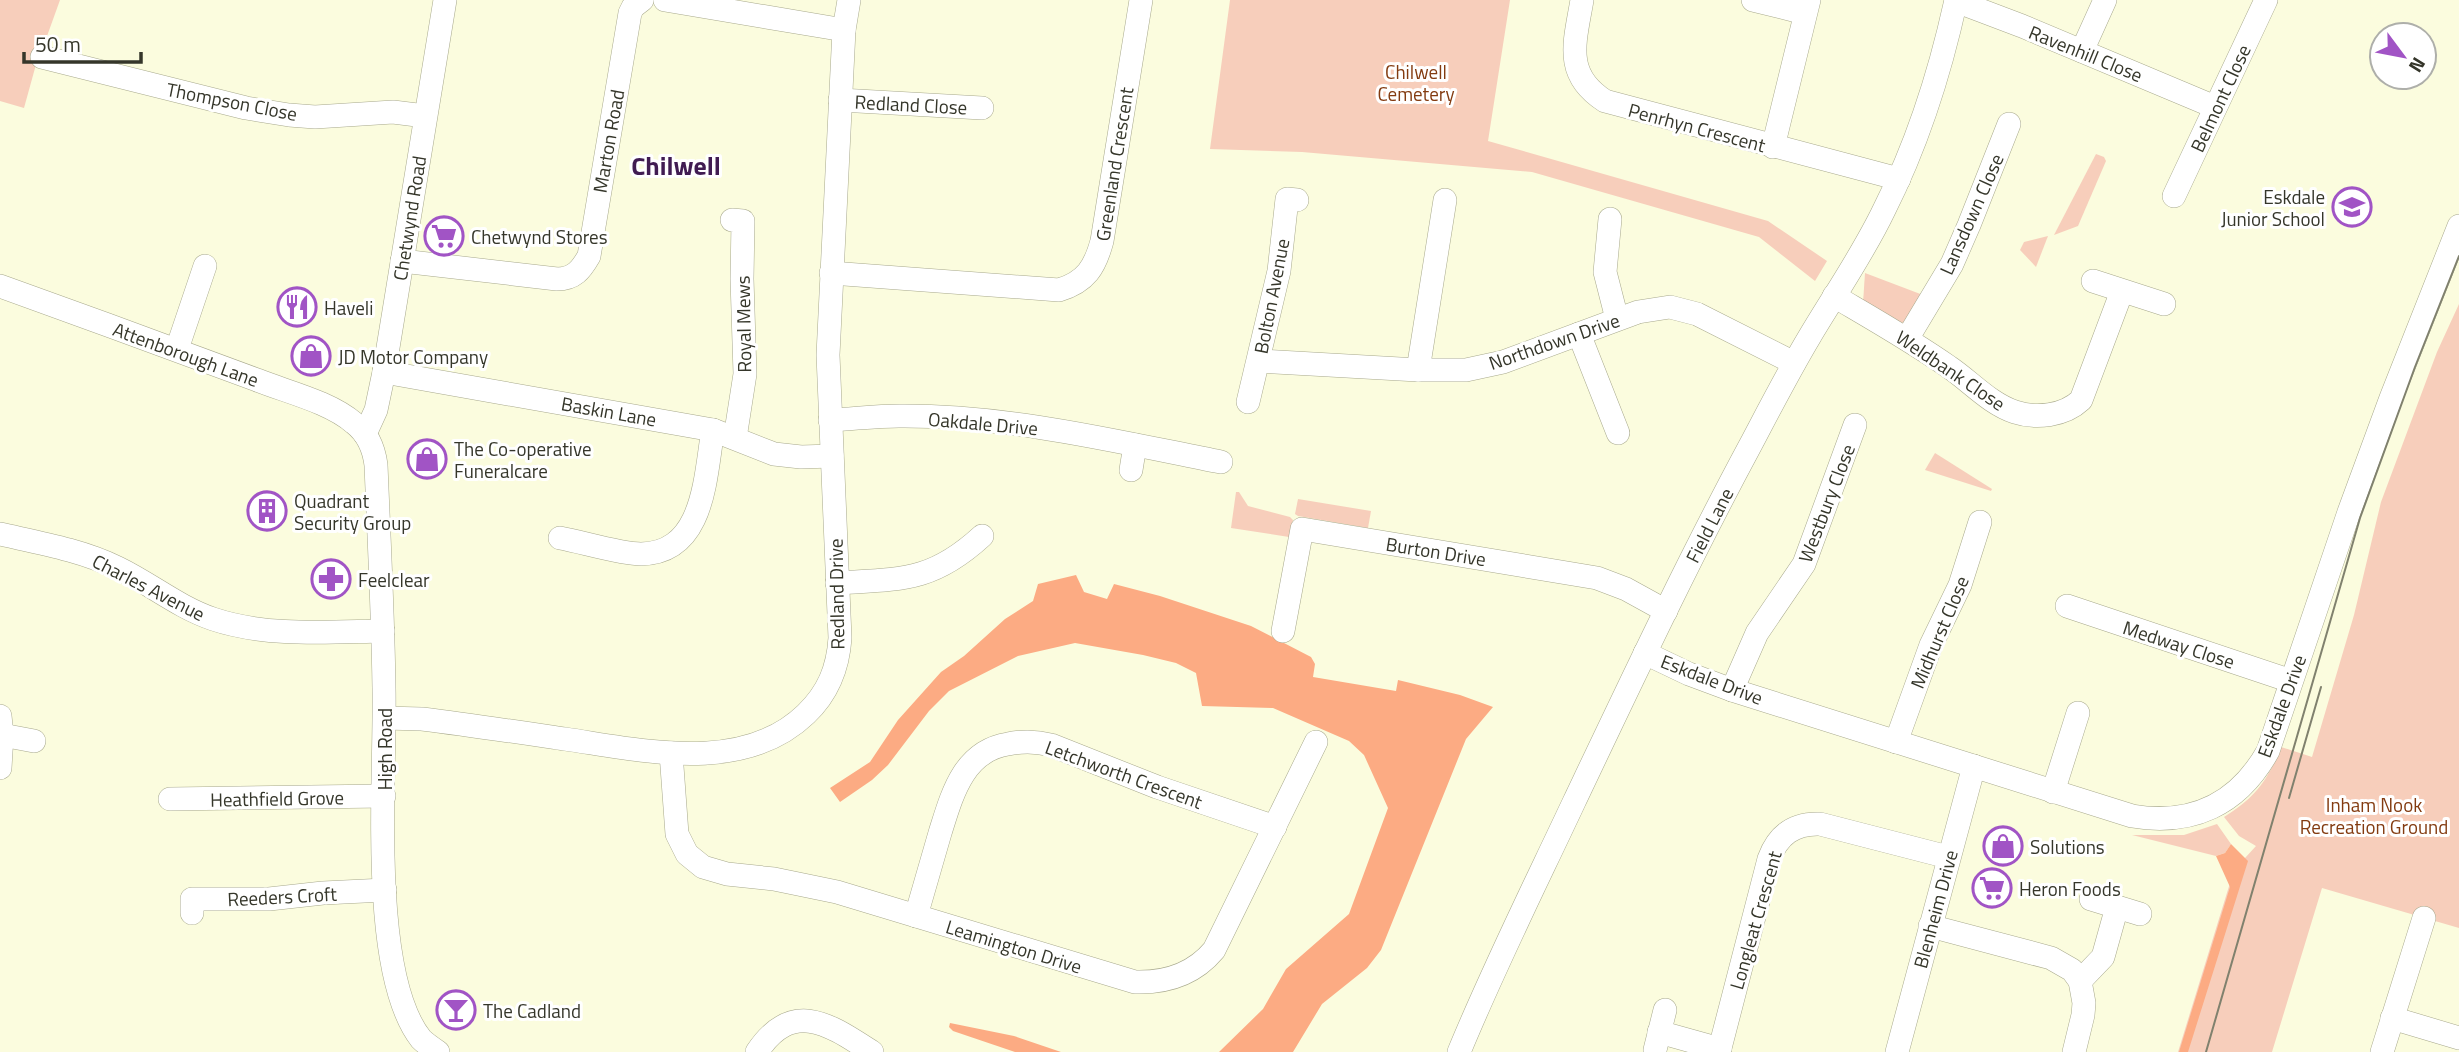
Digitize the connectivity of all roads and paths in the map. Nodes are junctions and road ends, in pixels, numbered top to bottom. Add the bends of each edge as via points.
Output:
1 (445, 0) edge
2 (642, 0) edge
3 (665, 0) edge
4 (849, 0) edge
5 (1141, 0) edge
6 (1582, 0) edge
7 (1753, 0) edge
8 (2105, 0) edge
9 (2266, 0) edge
10 (1956, 1) edge
11 (1807, 7) edge
12 (844, 30) junction
13 (2082, 51) junction
14 (42, 57) dead end
15 (840, 100) junction
16 (2215, 107) junction
17 (982, 108) dead end
18 (425, 116) junction
19 (2010, 124) dead end
20 (1773, 147) junction
21 (1899, 179) junction
22 (2174, 196) dead end
23 (1297, 200) dead end
24 (1445, 200) dead end
25 (732, 220) dead end
26 (2459, 226) edge
27 (1614, 233) dead end
28 (402, 261) junction
29 (205, 266) dead end
30 (831, 273) junction
31 (2093, 281) dead end
32 (0, 286) edge
33 (2122, 291) junction
34 (1834, 296) junction
35 (2164, 304) dead end
36 (1618, 319) junction
37 (1579, 334) junction
38 (1907, 339) junction
39 (177, 349) junction
40 (1259, 361) junction
41 (1794, 363) junction
42 (1419, 370) junction
43 (384, 373) junction
44 (1248, 402) dead end
45 (830, 420) junction
46 (1606, 423) dead end
47 (1854, 424) dead end
48 (713, 430) junction
49 (365, 435) junction
50 (735, 438) junction
51 (1135, 445) junction
52 (832, 456) junction
53 (1221, 462) dead end
54 (1131, 470) dead end
55 (1980, 522) dead end
56 (0, 534) edge
57 (982, 536) dead end
58 (560, 539) dead end
59 (837, 583) junction
60 (2067, 606) dead end
61 (1666, 611) junction
62 (383, 631) junction
63 (1283, 631) dead end
64 (1646, 653) junction
65 (2291, 681) junction
66 (1732, 690) junction
67 (2078, 713) dead end
68 (385, 718) junction
69 (1, 726) edge
70 (34, 741) dead end
71 (1317, 742) dead end
72 (1896, 742) junction
73 (671, 752) junction
74 (1974, 766) junction
75 (0, 768) edge
76 (2053, 792) junction
77 (384, 796) junction
78 (170, 799) dead end
79 (1275, 827) junction
80 (1948, 857) junction
81 (385, 890) junction
82 (2091, 899) dead end
83 (2117, 907) junction
84 (192, 913) dead end
85 (2140, 914) dead end
86 (916, 916) junction
87 (2424, 918) dead end
88 (1930, 926) junction
89 (2080, 981) junction
90 (2392, 1018) junction
91 (1660, 1031) dead end
92 (2459, 1038) edge
93 (424, 1049) edge
94 (1719, 1050) edge
95 (757, 1052) edge
96 (872, 1052) edge
97 (1460, 1052) edge
98 (1897, 1052) edge
99 (2074, 1052) edge
100 (2382, 1052) edge

1 - 18 street, Chetwynd Road
2 - 28 street, Marton Road via 630,13 589,256 580,271 557,279
3 - 12 street
4 - 12 street
5 - 30 street, Greenland Crescent via 1102,241 1089,274 1059,290
6 - 20 street, Penrhyn Crescent via 1573,52 1581,78 1597,96 1615,105
7 - 11 street
8 - 13 street
9 - 16 street, Belmont Close
10 - 13 street, Ravenhill Close
10 - 21 street, Field Lane via 1938,74
11 - 20 street
12 - 15 street, Redland Drive
13 - 16 street, Ravenhill Close
14 - 18 street, Thompson Close via 289,116
15 - 17 street, Redland Close
15 - 30 street, Redland Drive
16 - 22 street, Belmont Close
18 - 28 street, Chetwynd Road
19 - 38 street, Lansdown Close via 1952,264
20 - 21 street, Penrhyn Crescent
21 - 34 street, Field Lane
23 - 40 street, Bolton Avenue via 1287,199 1279,271
24 - 42 street via 1449,243
25 - 50 street, Royal Mews via 743,222 745,374
26 - 65 street, Eskdale Drive via 2383,419
27 - 36 street via 1605,272
28 - 43 street, Chetwynd Road
29 - 39 street
30 - 45 street, Redland Drive
31 - 33 street
32 - 39 street, Attenborough Lane
33 - 35 street
33 - 38 street, Weldbank Close via 2081,400 2068,411 2014,412
34 - 38 street, Weldbank Close
34 - 41 street, Field Lane
36 - 37 street, Northdown Drive
36 - 41 street, Northdown Drive via 1661,307 1685,310
37 - 42 street, Northdown Drive via 1503,362 1454,371
37 - 46 street
39 - 49 street, Attenborough Lane via 331,409
40 - 42 street, Northdown Drive
40 - 44 street, Bolton Avenue
41 - 61 street, Field Lane
43 - 48 street, Baskin Lane
43 - 49 street, Chetwynd Road
45 - 51 street, Oakdale Drive via 954,418
45 - 52 street, Redland Drive
47 - 66 street, Westbury Close via 1804,564 1757,633
48 - 50 street, Baskin Lane
48 - 58 street via 697,514 673,544 640,554
49 - 62 street, High Road via 375,454
50 - 52 street, Baskin Lane via 774,454
51 - 53 street, Oakdale Drive
51 - 54 street
52 - 59 street, Redland Drive
55 - 72 street, Midhurst Close via 1960,585 1931,645
56 - 62 street, Charles Avenue via 95,558 214,620 264,630
57 - 59 street via 959,544 943,566 923,574
59 - 73 street, Redland Drive via 839,656 832,680 816,705 791,727 764,741 726,750
60 - 65 street, Medway Close
61 - 63 street, Burton Drive via 1597,578 1301,528
61 - 64 street, Field Lane
62 - 68 street, High Road
64 - 66 street, Eskdale Drive
64 - 97 street, Field Lane via 1491,975
65 - 76 street, Eskdale Drive via 2262,763 2214,808 2177,819 2151,819
66 - 72 street, Eskdale Drive
67 - 76 street
68 - 73 street, Redland Drive
68 - 77 street, High Road
69 - 70 street
69 - 75 street
71 - 79 street, Leamington Drive
72 - 74 street, Eskdale Drive
73 - 86 street, Leamington Drive via 677,834 687,854 703,867 826,890
74 - 76 street, Eskdale Drive
74 - 80 street, Blenheim Drive
77 - 78 street, Heathfield Grove
77 - 81 street, High Road
79 - 86 street, Leamington Drive via 1213,950 1193,970 1171,978 1135,982
79 - 86 street, Letchworth Crescent via 1051,745 1000,745 980,755 961,776
80 - 88 street, Blenheim Drive
80 - 94 street, Longleat Crescent via 1832,826 1805,824 1788,830 1769,859
81 - 84 street, Reeders Croft via 192,900
81 - 93 street, High Road via 388,940 398,986
82 - 83 street
83 - 85 street
83 - 89 street via 2103,957
87 - 90 street
88 - 89 street via 2051,958 2072,970
88 - 98 street, Blenheim Drive
89 - 99 street via 2083,1015
90 - 92 street
90 - 100 street
91 - 94 street
95 - 96 street via 774,1032 805,1021 833,1027

